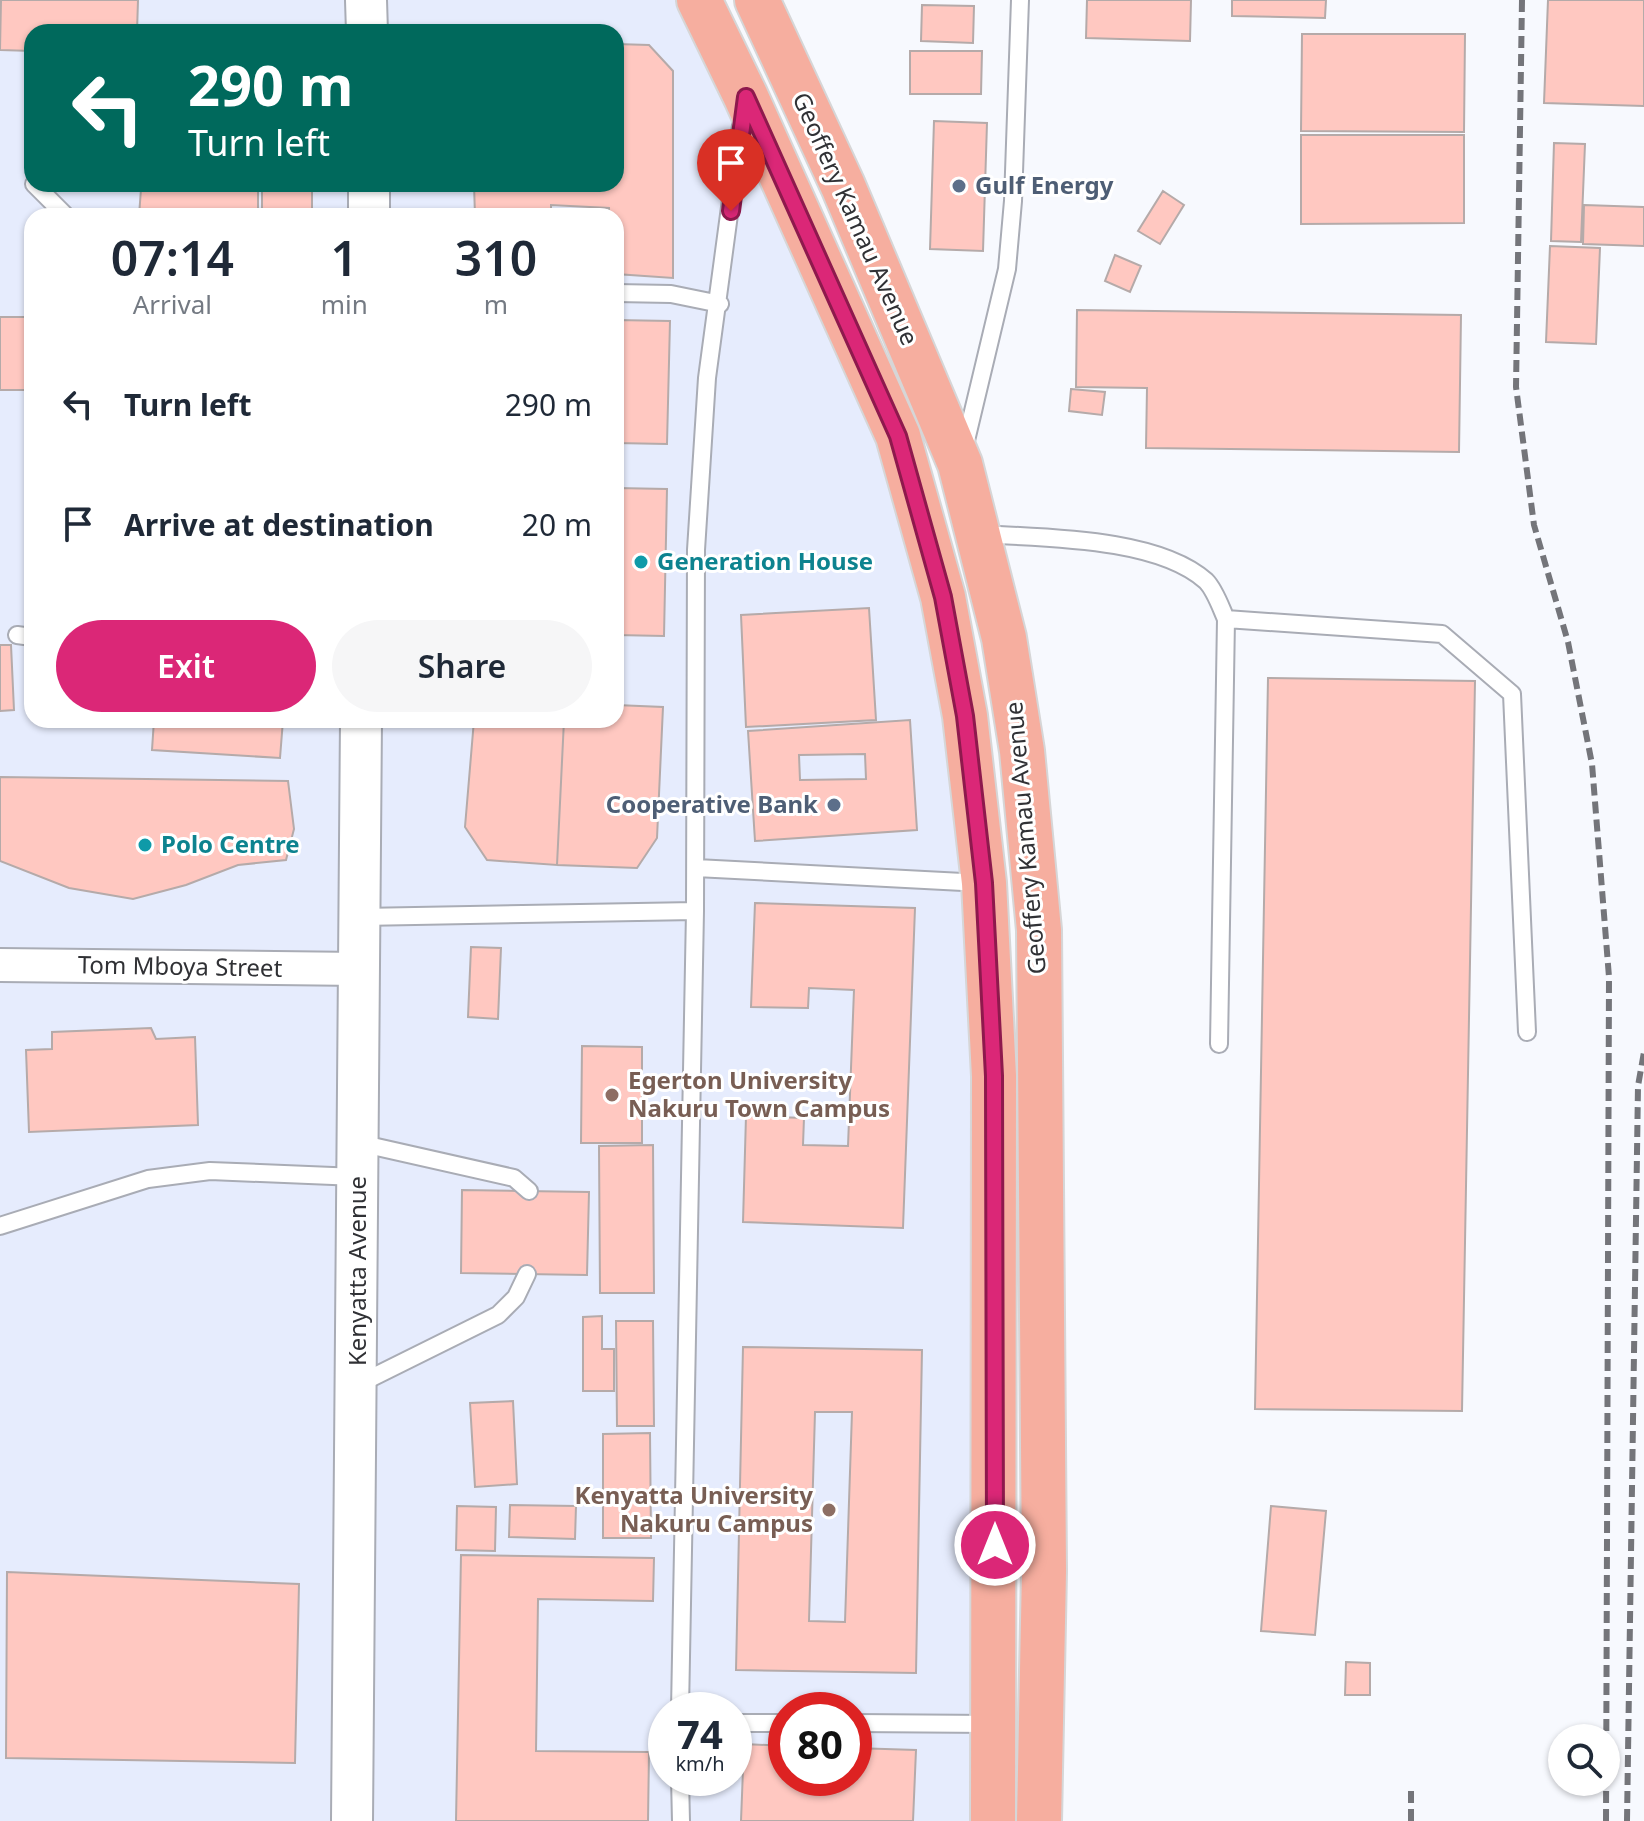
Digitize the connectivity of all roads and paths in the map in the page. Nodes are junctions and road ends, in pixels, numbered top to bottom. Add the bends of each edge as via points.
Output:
1 (699, 0) edge
2 (757, 0) edge
3 (1020, 0) edge
4 (746, 97) junction
5 (42, 192) edge
6 (58, 208) edge
7 (624, 293) edge
8 (720, 304) junction
9 (960, 464) junction
10 (978, 534) junction
11 (1226, 619) junction
12 (361, 728) edge
13 (696, 868) junction
14 (984, 883) junction
15 (695, 911) junction
16 (358, 917) junction
17 (0, 965) edge
18 (360, 969) junction
19 (1527, 1032) dead end
20 (1219, 1044) dead end
21 (359, 1160) junction
22 (529, 1191) dead end
23 (0, 1226) edge
24 (527, 1274) dead end
25 (358, 1385) junction
26 (680, 1692) edge
27 (872, 1723) edge
28 (994, 1724) junction
29 (680, 1796) edge
30 (352, 1821) edge
31 (681, 1821) edge
32 (993, 1821) edge
33 (1039, 1821) edge

1 - 4 highway, Geoffery Kamau Avenue
2 - 9 highway, Geoffery Kamau Avenue via 843,186
3 - 9 lane via 1007,269
4 - 8 lane
4 - 14 highway, Geoffery Kamau Avenue via 898,436 943,597 965,716
5 - 6 lane
7 - 8 lane via 671,294
8 - 13 lane via 707,378 696,550
9 - 10 highway, Geoffery Kamau Avenue
10 - 11 lane via 1088,540 1174,560 1208,583
10 - 33 highway, Geoffery Kamau Avenue via 1004,638 1022,751 1039,930 1044,1523
11 - 19 lane via 1442,634 1512,694
11 - 20 lane
12 - 16 street, Kenyatta Avenue
13 - 14 lane
13 - 15 lane
14 - 28 highway, Geoffery Kamau Avenue via 994,1076
15 - 16 lane
15 - 26 lane
16 - 18 street, Kenyatta Avenue
17 - 18 street, Tom Mboya Street
18 - 21 street, Kenyatta Avenue
21 - 22 lane via 514,1178
21 - 23 lane via 148,1179
21 - 25 street, Kenyatta Avenue
24 - 25 lane via 516,1297 498,1315
25 - 30 street, Kenyatta Avenue
27 - 28 lane
28 - 32 highway, Geoffery Kamau Avenue
29 - 31 lane

